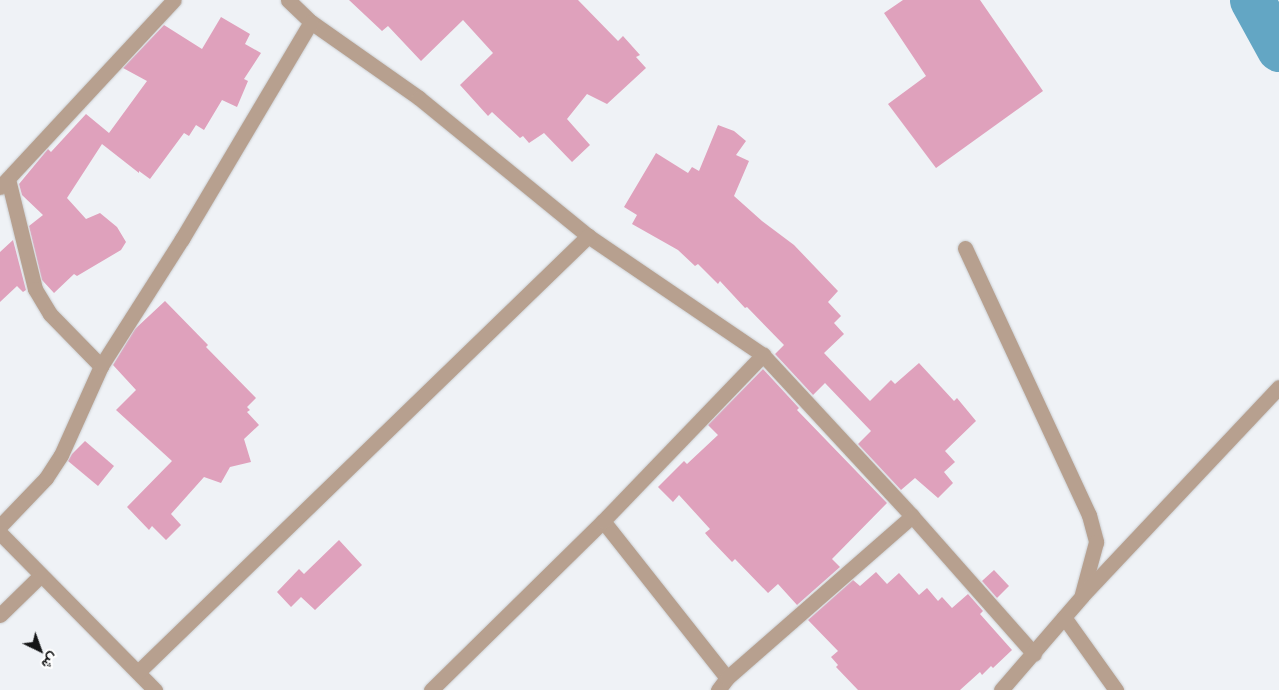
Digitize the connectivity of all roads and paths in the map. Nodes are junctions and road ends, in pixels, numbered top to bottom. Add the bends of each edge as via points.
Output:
1 (174, 0) edge
2 (288, 0) edge
3 (311, 22) junction
4 (4, 183) edge
5 (588, 236) junction
6 (965, 248) dead end
7 (763, 355) junction
8 (101, 366) junction
9 (1279, 388) edge
10 (912, 516) junction
11 (604, 522) junction
12 (0, 526) edge
13 (0, 533) edge
14 (40, 576) junction
15 (1082, 596) junction
16 (0, 615) edge
17 (1064, 617) junction
18 (1034, 654) junction
19 (138, 672) junction
20 (722, 684) edge
21 (155, 690) edge
22 (431, 690) edge
23 (1001, 690) edge
24 (1116, 690) edge

1 - 4 street
2 - 3 street
3 - 5 street via 419,98
3 - 8 street via 182,239
4 - 8 street via 35,289 50,314
5 - 7 street
5 - 19 street
6 - 15 street via 1089,514 1096,542
7 - 10 street
7 - 11 street
8 - 12 street via 62,455 46,478
9 - 15 street
10 - 18 street
10 - 20 street
11 - 20 street
11 - 22 street
13 - 14 street
14 - 16 street
14 - 19 street
15 - 17 street
17 - 18 street
17 - 24 street
18 - 23 street
19 - 21 street

